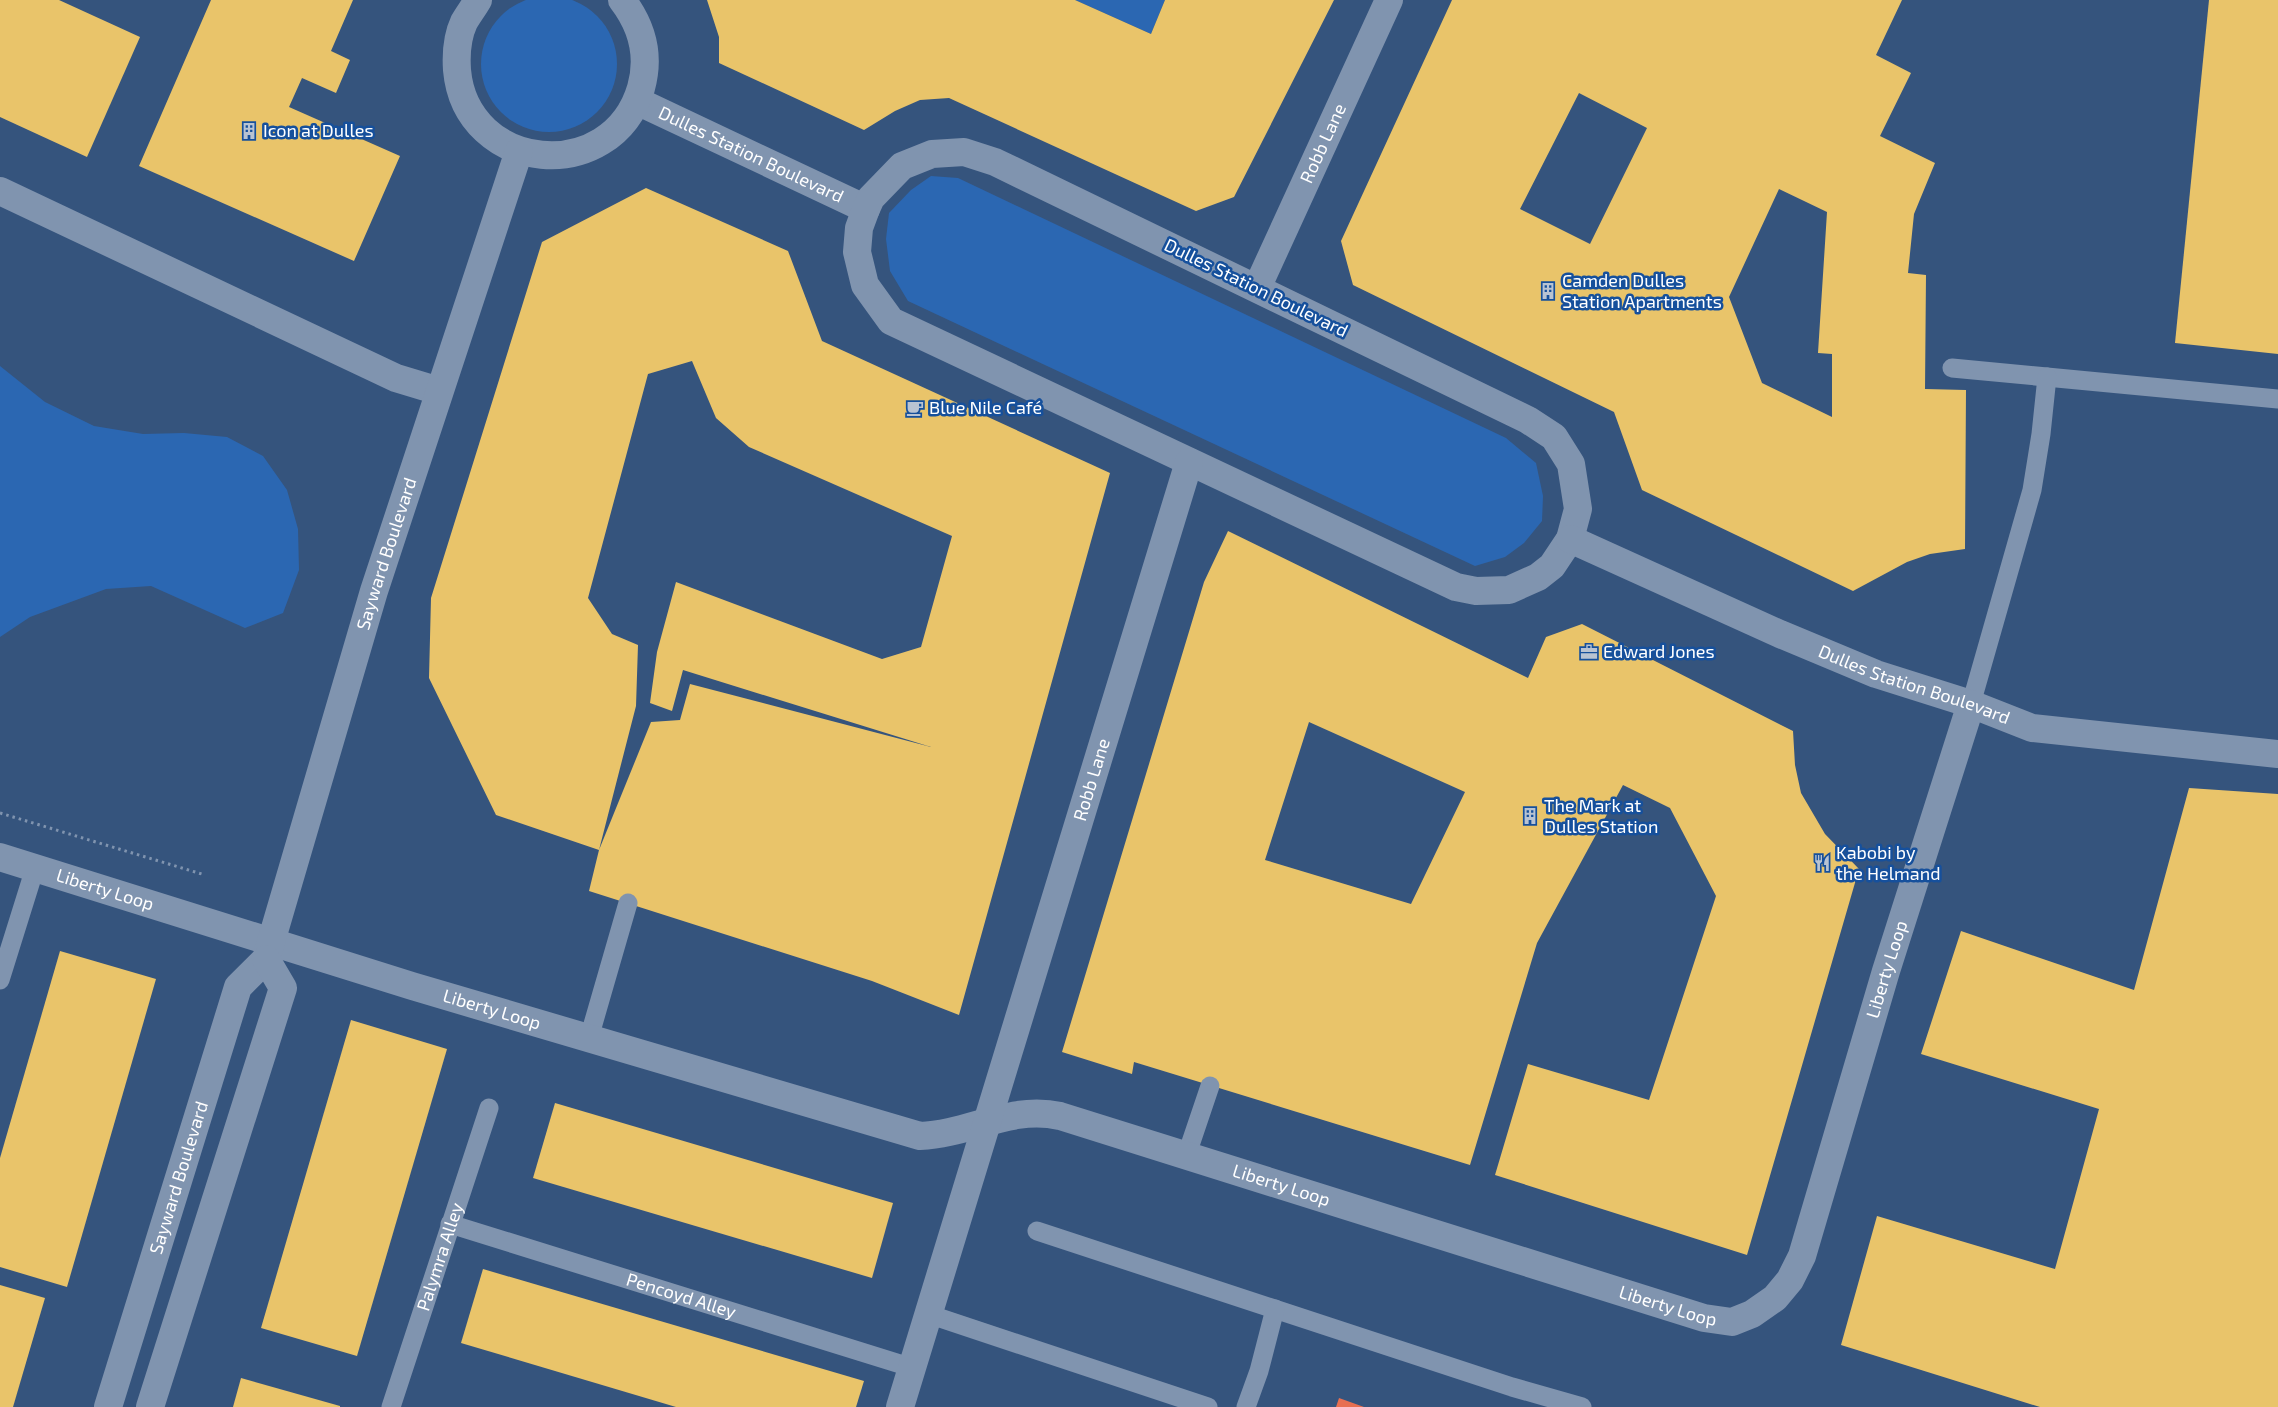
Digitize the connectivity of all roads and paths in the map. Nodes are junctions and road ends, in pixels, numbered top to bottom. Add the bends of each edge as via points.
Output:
1 (478, 0) edge
2 (622, 0) edge
3 (1389, 0) edge
4 (637, 101) junction
5 (518, 151) junction
6 (0, 192) edge
7 (866, 209) junction
8 (1257, 288) junction
9 (1952, 368) dead end
10 (2046, 377) junction
11 (439, 391) junction
12 (2278, 399) edge
13 (1189, 462) junction
14 (1570, 539) junction
15 (1972, 704) junction
16 (2278, 754) edge
17 (0, 813) edge
18 (0, 857) edge
19 (35, 868) junction
20 (205, 875) dead end
21 (628, 903) dead end
22 (269, 950) junction
23 (0, 980) edge
24 (589, 1038) junction
25 (1210, 1086) dead end
26 (489, 1108) dead end
27 (990, 1109) junction
28 (1186, 1157) junction
29 (450, 1224) junction
30 (1036, 1231) dead end
31 (1275, 1309) junction
32 (928, 1314) junction
33 (913, 1368) junction
34 (108, 1407) edge
35 (150, 1407) edge
36 (391, 1407) edge
37 (900, 1407) edge
38 (1208, 1407) edge
39 (1246, 1407) edge
40 (1582, 1407) edge

1 - 5 street via 463,24 456,54 459,84 471,113 491,136
2 - 4 street via 635,16 644,44 645,74
3 - 8 street, Robb Lane
4 - 5 street via 622,125 600,143 574,154 546,157
4 - 7 street, Dulles Station Boulevard
5 - 11 street, Sayward Boulevard
6 - 11 street via 396,378
7 - 8 street, Dulles Station Boulevard via 871,198 902,166 932,154 964,152 995,162
7 - 13 street, Dulles Station Boulevard via 859,228 857,252 865,285 891,321
8 - 14 street, Dulles Station Boulevard via 1498,405 1554,437 1571,464 1578,509
9 - 10 lane
10 - 12 lane
10 - 15 lane via 2032,490
11 - 22 street, Sayward Boulevard via 374,592
13 - 14 street, Dulles Station Boulevard via 1456,587 1476,591 1509,590 1538,577 1552,566
13 - 27 street, Robb Lane
14 - 15 street, Dulles Station Boulevard via 1876,674
15 - 16 street, Dulles Station Boulevard via 2032,728
15 - 28 street, Liberty Loop via 1886,971 1802,1256 1790,1280 1774,1298 1752,1314 1732,1322 1704,1318
17 - 20 path
18 - 19 street, Liberty Loop
19 - 22 street, Liberty Loop
19 - 23 lane
21 - 24 lane
22 - 24 street, Liberty Loop via 412,986
22 - 34 street, Sayward Boulevard via 238,987
22 - 35 street via 283,988
24 - 27 street, Liberty Loop via 920,1136 940,1135
25 - 28 lane
26 - 29 lane, Palymra Alley
27 - 28 street, Liberty Loop via 1015,1114 1046,1113
27 - 32 street
29 - 33 lane, Pencoyd Alley
29 - 36 lane, Palymra Alley
30 - 31 lane
31 - 39 lane
31 - 40 lane
32 - 33 street
32 - 38 lane
33 - 37 street

